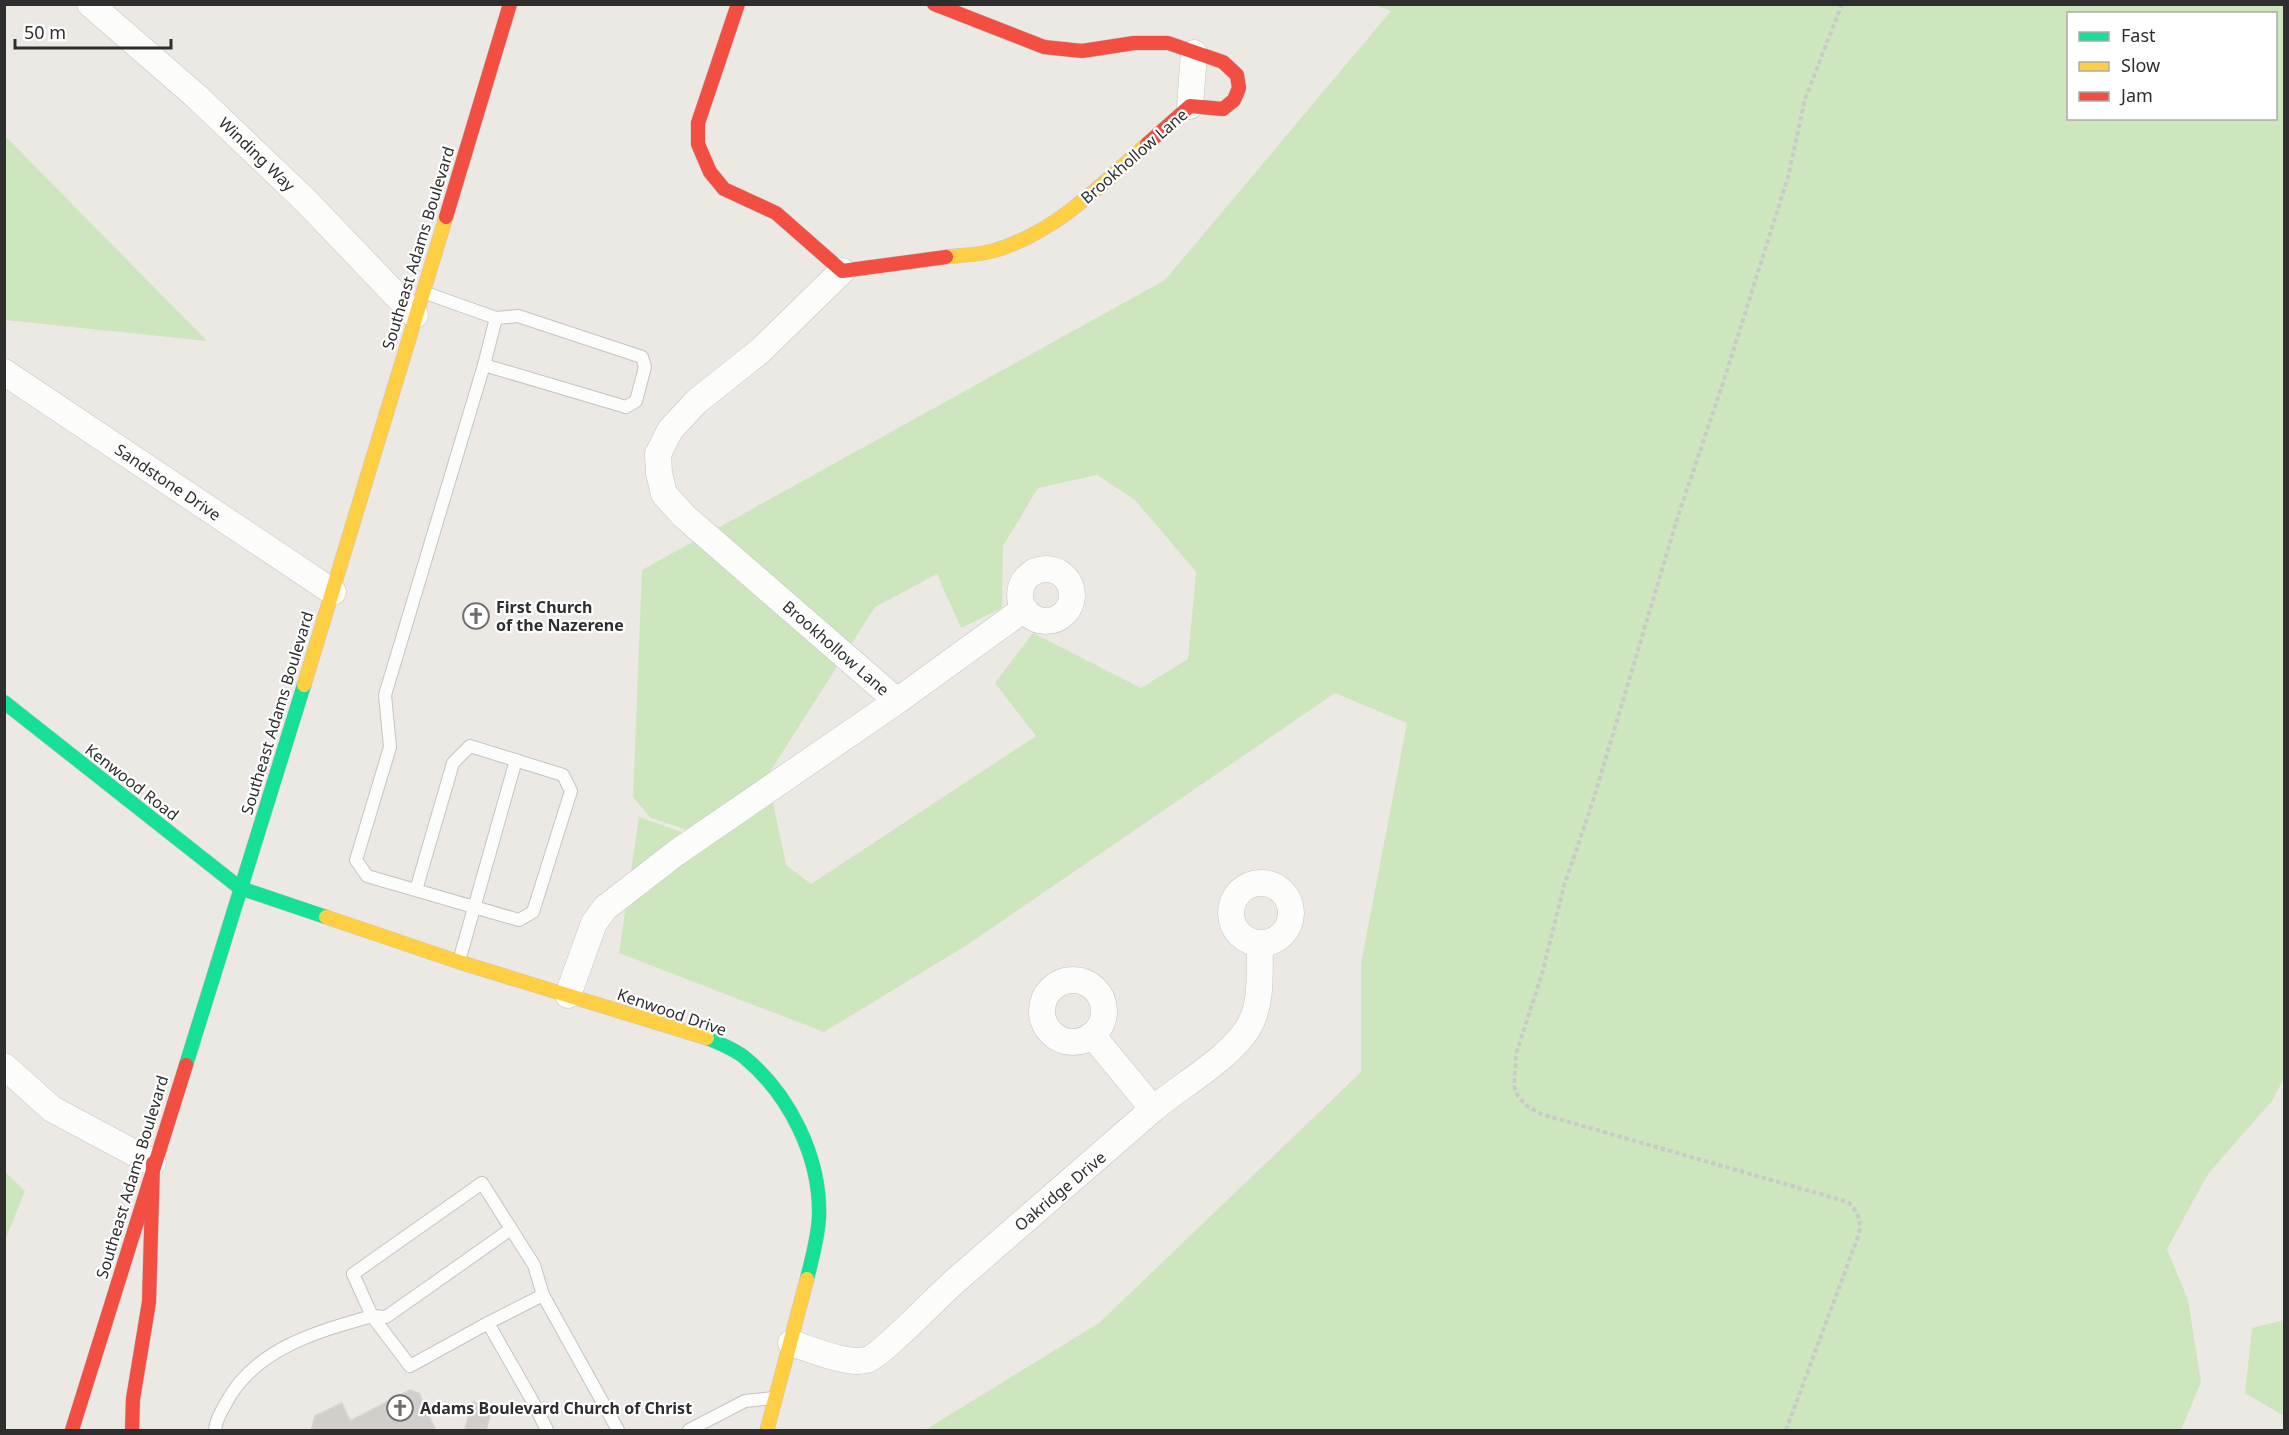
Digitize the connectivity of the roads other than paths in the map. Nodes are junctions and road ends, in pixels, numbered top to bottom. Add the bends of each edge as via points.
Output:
1 (90, 4) edge
2 (510, 4) edge
3 (738, 4) edge
4 (933, 4) edge
5 (1194, 53) junction
6 (1190, 106) junction
7 (842, 271) junction
8 (418, 303) junction
9 (496, 318) junction
10 (484, 365) junction
11 (4, 372) edge
12 (333, 592) junction
13 (1024, 609) dead end
14 (897, 701) junction
15 (4, 702) edge
16 (516, 760) junction
17 (240, 888) junction
18 (416, 890) junction
19 (475, 908) junction
20 (1260, 944) dead end
21 (459, 962) junction
22 (568, 995) junction
23 (1092, 1035) dead end
24 (4, 1066) edge
25 (1153, 1109) junction
26 (153, 1163) junction
27 (511, 1229) junction
28 (543, 1295) junction
29 (372, 1316) junction
30 (488, 1323) junction
31 (791, 1343) junction
32 (777, 1398) junction
33 (72, 1431) edge
34 (132, 1431) edge
35 (215, 1431) edge
36 (547, 1431) edge
37 (618, 1431) edge
38 (689, 1431) edge
39 (767, 1431) edge

1 - 8 street, Winding Way via 196,96
2 - 8 main road, Southeast Adams Boulevard
3 - 7 main road via 698,123 698,144 710,172 724,189 776,213
4 - 5 main road, Brookhollow Lane via 1044,47 1082,51 1134,43 1168,43
5 - 6 street
5 - 6 main road, Brookhollow Lane via 1223,62 1237,75 1239,88 1234,100 1223,109
6 - 7 main road, Brookhollow Lane via 1076,207 1036,234 995,251
7 - 14 street, Brookhollow Lane via 760,351 697,401 670,430 658,454 659,473 664,494 684,516
8 - 9 lane
8 - 12 main road, Southeast Adams Boulevard
9 - 10 lane
9 - 10 lane via 518,316 642,357 645,367 636,401 626,407
10 - 18 lane via 385,695 390,747 356,860 367,876
11 - 12 street, Sandstone Drive
12 - 17 main road, Southeast Adams Boulevard
13 - 14 street
14 - 22 street, Brookhollow Lane via 676,853 604,908 594,923
15 - 17 main road, Kenwood Road
16 - 18 lane via 470,746 453,763
16 - 19 lane
16 - 19 lane via 563,775 572,791 533,912 519,921
17 - 21 main road, Kenwood Drive
17 - 26 main road, Southeast Adams Boulevard
18 - 19 lane
19 - 21 lane
20 - 25 street, Oakridge Drive via 1257,1010 1248,1029 1222,1057
21 - 22 main road, Kenwood Drive
22 - 31 main road, Kenwood Drive via 710,1038 742,1056 787,1104 815,1168 819,1214 817,1240
23 - 25 street
24 - 26 street via 52,1109
25 - 31 street, Oakridge Drive via 867,1360 848,1360
26 - 33 main road, Southeast Adams Boulevard
26 - 34 main road via 149,1302
27 - 28 lane via 534,1265
27 - 29 lane via 386,1317
27 - 29 lane via 482,1183 353,1274
28 - 30 lane
28 - 37 lane
29 - 30 lane via 410,1366
29 - 35 lane via 313,1333 256,1364 234,1386
30 - 36 lane
31 - 32 main road, Kenwood Drive
32 - 38 lane via 745,1401
32 - 39 main road, Kenwood Drive

